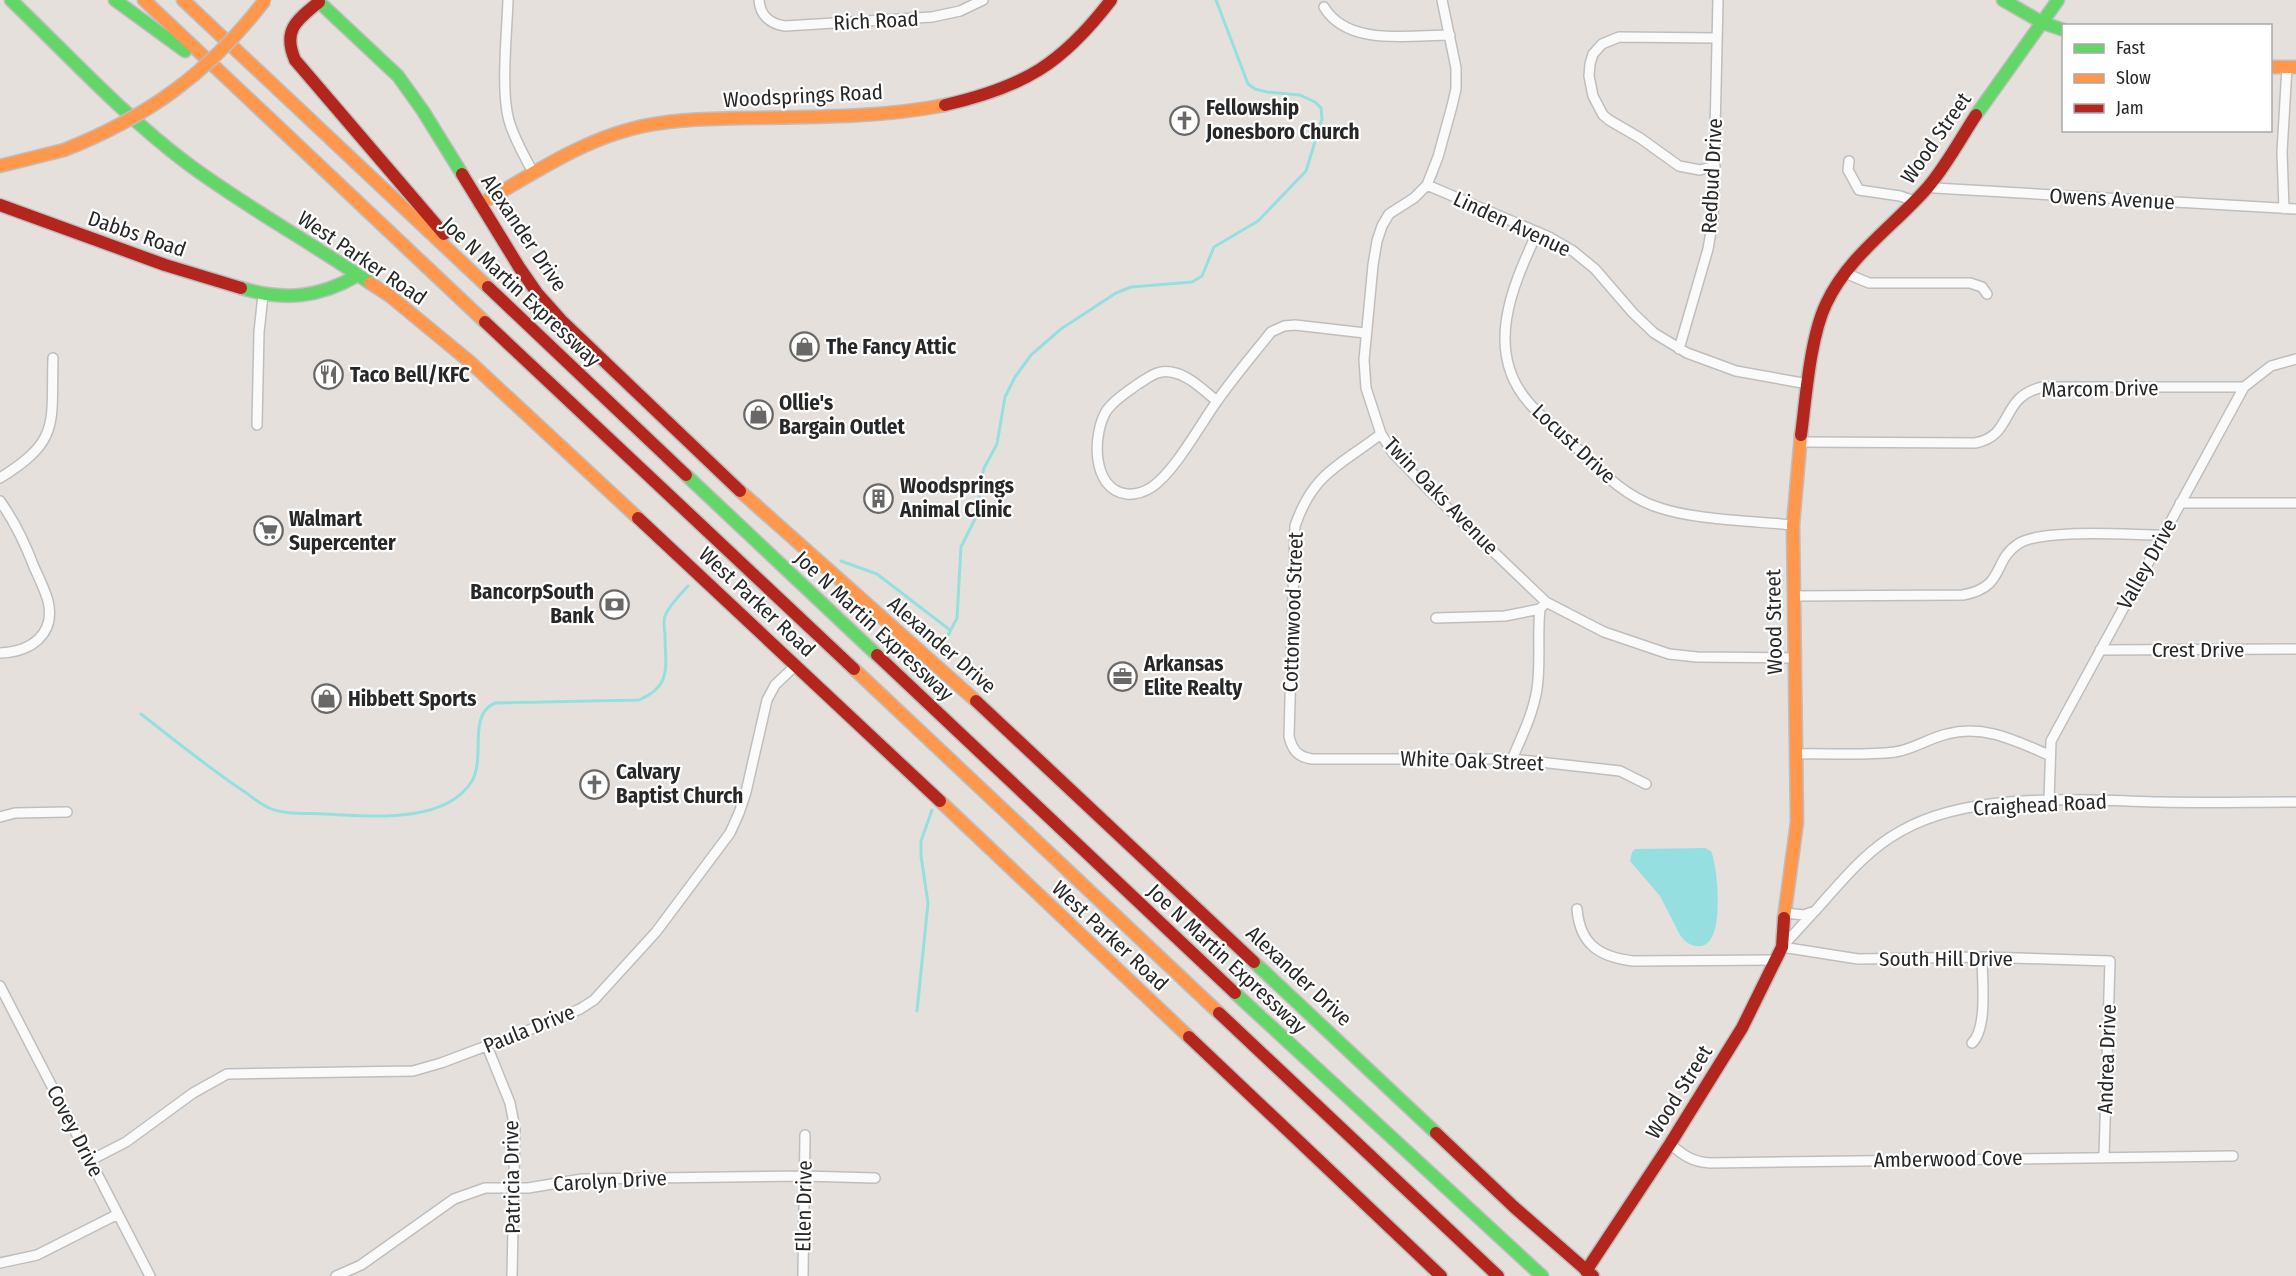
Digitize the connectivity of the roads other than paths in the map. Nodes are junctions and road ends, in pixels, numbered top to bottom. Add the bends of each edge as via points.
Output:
1 (11, 0) edge
2 (115, 0) edge
3 (144, 0) edge
4 (183, 0) edge
5 (265, 0) edge
6 (508, 0) edge
7 (759, 0) edge
8 (983, 0) edge
9 (1111, 0) edge
10 (1442, 0) edge
11 (1718, 0) edge
12 (2003, 0) edge
13 (2058, 0) edge
14 (318, 1) edge
15 (1324, 7) dead end
16 (2043, 23) junction
17 (2062, 29) edge
18 (1450, 35) junction
19 (1718, 38) junction
20 (2272, 67) edge
21 (2291, 67) edge
22 (240, 91) junction
23 (1849, 161) dead end
24 (0, 166) edge
25 (1714, 166) junction
26 (534, 174) junction
27 (1427, 185) junction
28 (1929, 186) junction
29 (1915, 201) junction
30 (480, 204) junction
31 (0, 205) edge
32 (2284, 209) junction
33 (2296, 209) edge
34 (1537, 233) junction
35 (1845, 273) junction
36 (358, 275) junction
37 (1987, 294) dead end
38 (264, 295) junction
39 (499, 299) junction
40 (1365, 333) junction
41 (1679, 349) junction
42 (53, 358) dead end
43 (2296, 359) edge
44 (1808, 384) junction
45 (2244, 387) junction
46 (1217, 401) junction
47 (256, 425) dead end
48 (1381, 434) junction
49 (1801, 442) junction
50 (0, 478) edge
51 (0, 501) edge
52 (2180, 503) junction
53 (2296, 503) edge
54 (1793, 525) junction
55 (2162, 535) junction
56 (1793, 596) junction
57 (1543, 606) junction
58 (1436, 618) dead end
59 (2296, 649) edge
60 (2100, 650) junction
61 (0, 653) edge
62 (1794, 658) junction
63 (796, 665) junction
64 (1296, 753) joint
65 (1797, 754) junction
66 (2049, 755) junction
67 (1512, 759) junction
68 (1646, 784) dead end
69 (2049, 801) junction
70 (2296, 802) edge
71 (67, 812) dead end
72 (0, 817) edge
73 (1577, 909) dead end
74 (1815, 911) junction
75 (1785, 913) junction
76 (1782, 947) junction
77 (1983, 957) junction
78 (1777, 960) junction
79 (2110, 962) joint
80 (0, 986) edge
81 (1972, 1043) dead end
82 (487, 1046) junction
83 (805, 1135) dead end
84 (1670, 1144) junction
85 (2104, 1156) junction
86 (2233, 1156) dead end
87 (91, 1160) junction
88 (804, 1176) junction
89 (875, 1178) dead end
90 (514, 1188) junction
91 (118, 1214) junction
92 (0, 1263) edge
93 (1589, 1273) edge
94 (150, 1276) edge
95 (336, 1276) edge
96 (512, 1276) edge
97 (803, 1276) edge
98 (1441, 1276) edge
99 (1498, 1276) edge
100 (1542, 1276) edge

1 - 36 main road, West Parker Road via 154,137 188,164
2 - 22 main road
3 - 22 main road
4 - 39 main road, Joe N Martin Expressway
5 - 24 main road, bridge via 229,44 193,78 109,132 64,150
6 - 26 street via 508,113 516,141
7 - 8 street, Rich Road via 768,19 785,26 932,17 960,11
9 - 26 main road, Woodsprings Road via 1078,41 1044,67 985,95 877,113 651,124 575,152
10 - 18 street, Twin Oaks Avenue
11 - 19 street, Redbud Drive
12 - 16 main road
13 - 16 main road, Wood Street
14 - 30 main road, Alexander Drive via 398,76
14 - 39 main road via 292,27 288,45 295,60
15 - 18 street via 1343,26 1361,33
16 - 17 main road
16 - 28 main road, Wood Street
18 - 27 street, Twin Oaks Avenue via 1456,89
19 - 25 street, Redbud Drive
19 - 25 street via 1611,39 1597,49 1589,72 1593,96 1609,120 1679,166 1700,170
20 - 21 main road
21 - 32 street via 2282,152
22 - 99 main road
23 - 29 street via 1848,170 1858,190
25 - 41 street, Redbud Drive via 1708,249
26 - 30 main road, Woodsprings Road
27 - 34 street, Linden Avenue
27 - 40 street, Twin Oaks Avenue via 1389,214 1382,226 1372,265
28 - 29 main road, Wood Street
28 - 32 street, Owens Avenue
29 - 35 main road, Wood Street
30 - 93 main road, Alexander Drive via 537,293 561,320 764,514 992,715
31 - 38 main road, Dabbs Road via 156,262
32 - 33 street, Owens Avenue
34 - 41 street, Linden Avenue via 1587,261 1633,313
34 - 54 street, Locust Drive via 1512,292 1505,331 1513,377 1530,404 1614,483 1655,507 1683,514
35 - 37 street via 1869,283 1970,283 1982,287
35 - 44 main road, Wood Street via 1819,324
36 - 38 main road, Dabbs Road via 345,284 314,294
36 - 63 main road, West Parker Road via 390,296 470,362
38 - 47 street
39 - 100 main road, Joe N Martin Expressway via 1304,1058
40 - 46 street via 1284,326 1271,332
40 - 48 street, Twin Oaks Avenue via 1366,388
41 - 44 street, Linden Avenue via 1736,371
42 - 50 street via 50,429 33,455
43 - 45 street, Valley Drive via 2271,366
44 - 49 main road, Wood Street
45 - 49 street, Marcom Drive via 2043,387 2021,395 1998,433 1975,444
45 - 52 street, Valley Drive
46 - 46 street via 1168,471 1145,492 1122,493 1106,484 1098,461 1100,428 1114,401 1162,371 1185,377
48 - 57 street, Twin Oaks Avenue via 1393,453
48 - 64 street, Cottonwood Street via 1324,474 1302,506 1295,526 1289,736
49 - 54 main road, Wood Street
51 - 61 street via 20,532 49,607 47,625 37,642 21,651
52 - 53 street
52 - 55 street, Valley Drive
54 - 56 main road, Wood Street
55 - 56 street via 2038,536 2015,546 1988,586 1964,595
55 - 60 street, Valley Drive
56 - 62 main road, Wood Street
57 - 58 street via 1505,616
57 - 62 street, Twin Oaks Avenue via 1669,654
57 - 67 street via 1534,705
59 - 60 street, Crest Drive
60 - 66 street, Valley Drive via 2051,741
62 - 65 main road, Wood Street
63 - 82 street, Paula Drive via 767,700 746,792 730,833 656,932 594,1000
63 - 98 main road, West Parker Road
64 - 67 street, White Oak Street via 1312,759
65 - 66 street via 1893,752 1946,734 1981,730
65 - 75 main road, Wood Street via 1797,822
66 - 69 street, Valley Drive
67 - 68 street, White Oak Street via 1620,771
69 - 70 street, Craighead Road
69 - 74 street, Craighead Road via 1983,805 1946,812 1914,824 1869,853
71 - 72 street
73 - 78 street via 1580,929 1591,944 1617,960
74 - 75 street via 1804,915
74 - 76 street, Craighead Road
75 - 76 main road, Wood Street
76 - 77 street, South Hill Drive via 1858,958
76 - 78 main road, Wood Street
77 - 79 street, South Hill Drive
77 - 81 street via 1982,1024
78 - 84 main road, Wood Street via 1742,1028
79 - 85 street, Andrea Drive
80 - 87 street, Covey Drive
82 - 87 street, Paula Drive via 400,1073 227,1074 193,1093 126,1142
82 - 90 street, Patricia Drive via 514,1122
83 - 88 street, Ellen Drive
84 - 85 street, Amberwood Cove via 1687,1159 1710,1164
84 - 93 main road, Wood Street
85 - 86 street, Amberwood Cove
87 - 91 street, Covey Drive
88 - 89 street, Carolyn Drive
88 - 90 street, Carolyn Drive via 582,1179
88 - 97 street, Ellen Drive
90 - 95 street, Carolyn Drive via 485,1188 460,1196 361,1265
90 - 96 street, Patricia Drive
91 - 92 street via 37,1255
91 - 94 street, Covey Drive

